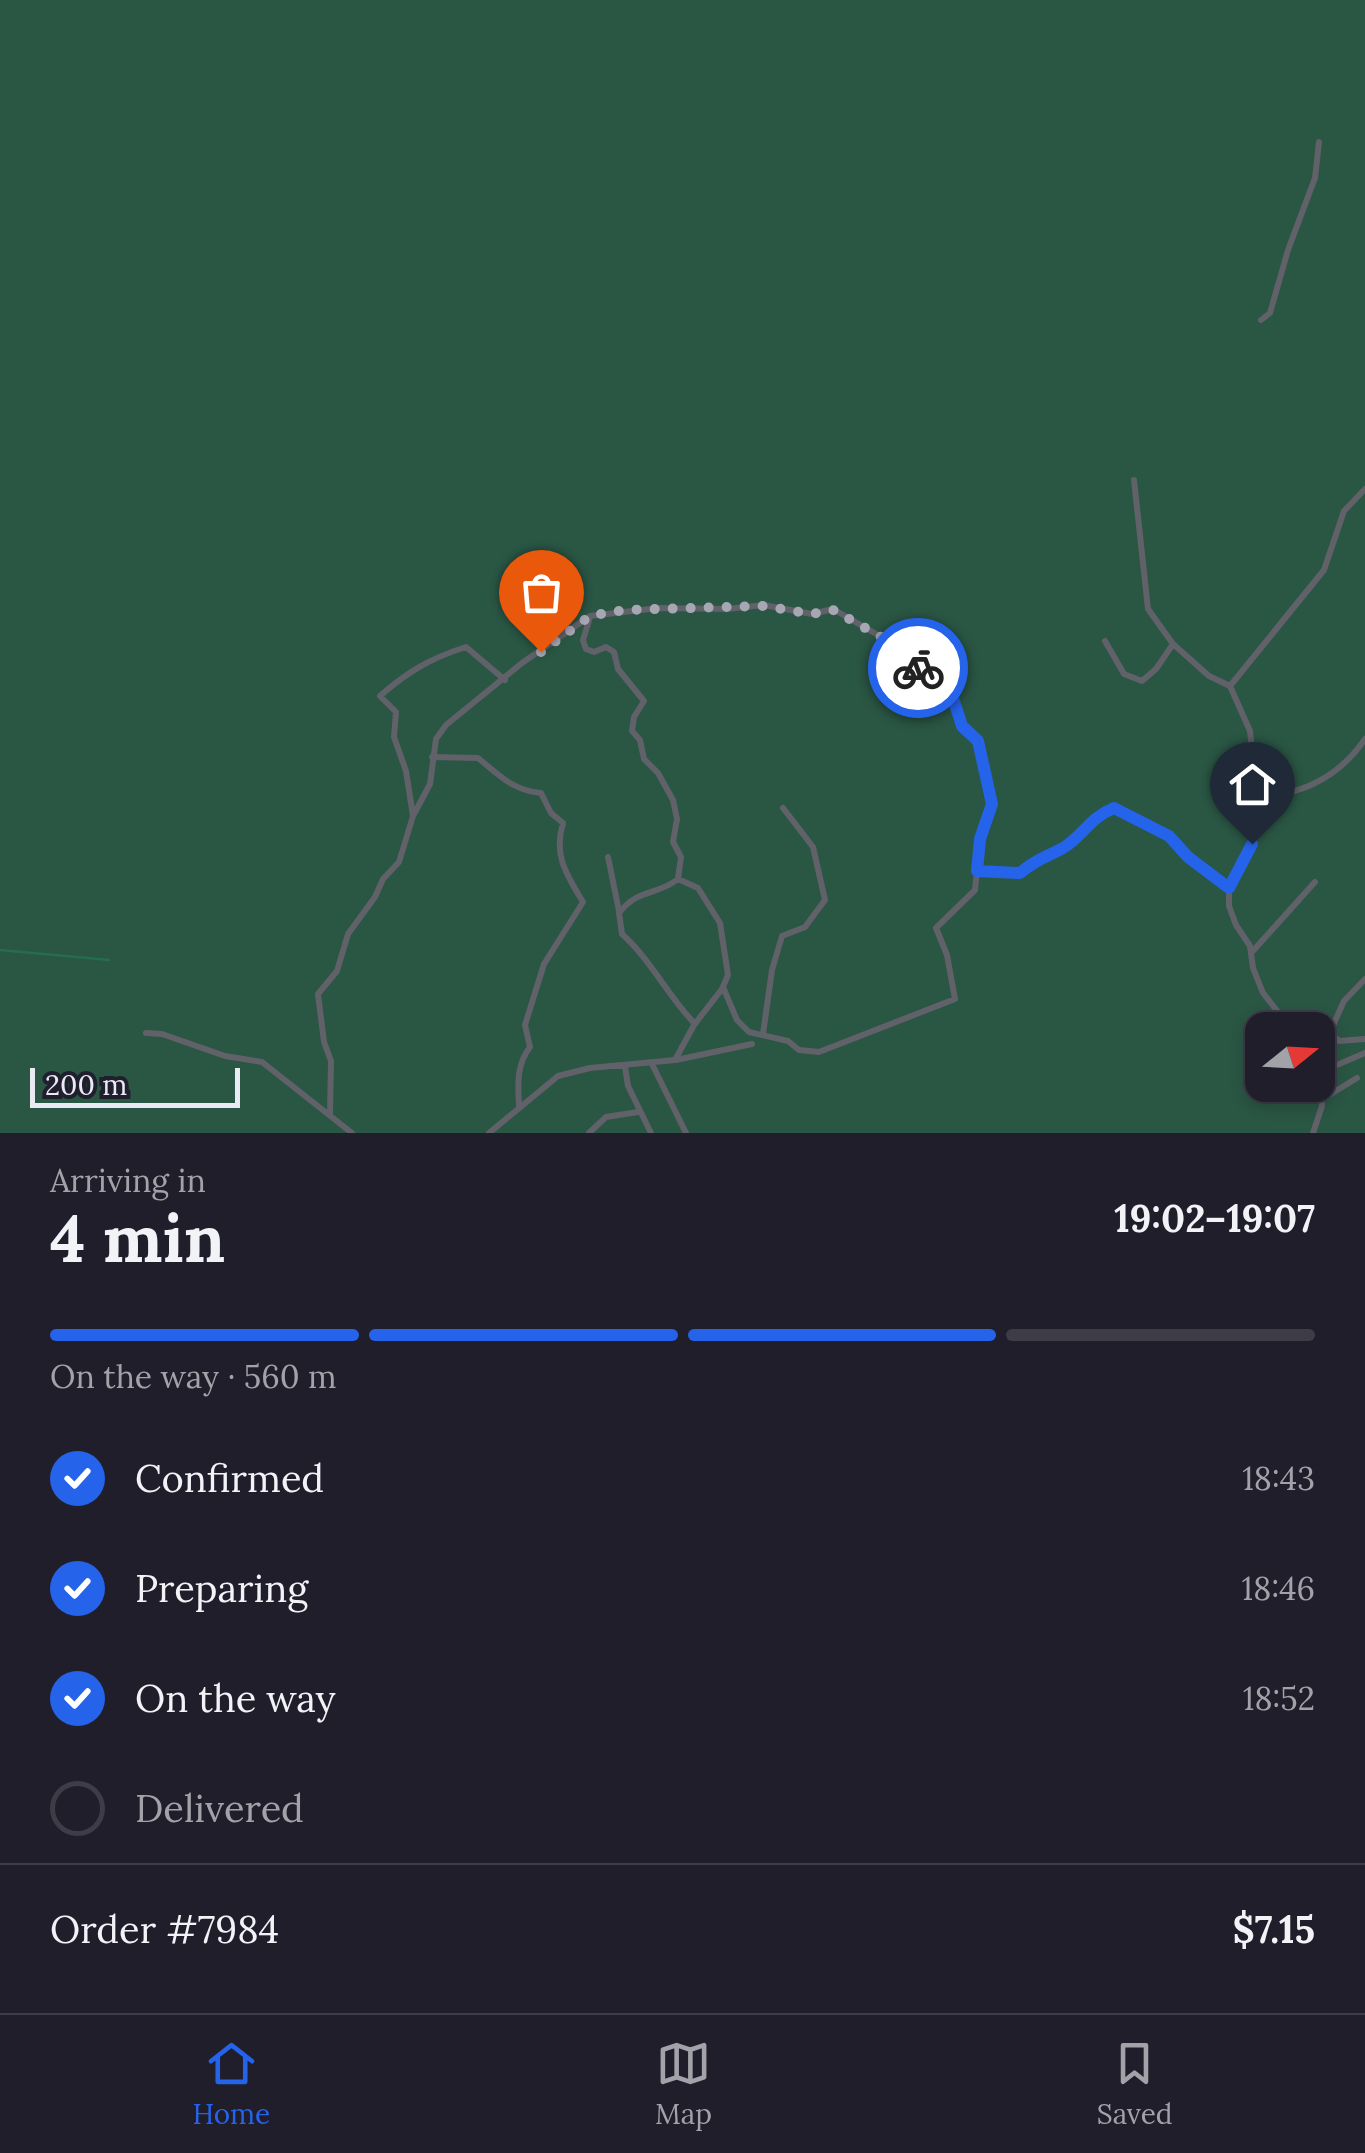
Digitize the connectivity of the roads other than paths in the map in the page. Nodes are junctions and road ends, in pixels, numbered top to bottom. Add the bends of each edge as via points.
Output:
1 (1319, 142) dead end
2 (1261, 320) dead end
3 (1134, 480) dead end
4 (1365, 489) edge
5 (590, 616) junction
6 (1105, 641) dead end
7 (1173, 644) junction
8 (505, 680) junction
9 (1230, 686) junction
10 (1365, 739) edge
11 (432, 757) junction
12 (1258, 797) junction
13 (783, 808) dead end
14 (413, 816) junction
15 (608, 857) dead end
16 (977, 871) junction
17 (678, 879) junction
18 (1315, 882) dead end
19 (1229, 888) junction
20 (620, 912) junction
21 (1251, 952) junction
22 (1365, 979) edge
23 (723, 986) junction
24 (1278, 1012) edge
25 (1335, 1022) edge
26 (695, 1024) junction
27 (146, 1033) dead end
28 (763, 1034) junction
29 (1335, 1038) edge
30 (1365, 1039) edge
31 (752, 1044) dead end
32 (1365, 1053) edge
33 (675, 1060) junction
34 (652, 1064) junction
35 (1335, 1064) edge
36 (625, 1067) junction
37 (1357, 1078) dead end
38 (1335, 1091) edge
39 (1320, 1102) edge
40 (519, 1106) junction
41 (638, 1112) junction
42 (330, 1115) junction
43 (352, 1133) edge
44 (489, 1133) edge
45 (589, 1133) edge
46 (651, 1133) edge
47 (686, 1133) edge
48 (1312, 1133) edge

1 - 2 street via 1315,178 1270,313
3 - 7 street via 1148,609
4 - 9 street via 1344,510 1324,570
5 - 8 street
5 - 16 street via 658,608 833,610 883,638 893,636 929,682 952,695 962,726 978,741 992,804
5 - 17 street via 586,649 614,652 644,702 632,731 672,800
6 - 7 street via 1124,674 1142,680
7 - 9 street
8 - 11 street via 446,725
8 - 14 street via 466,648 407,672 380,696 396,712 394,737
9 - 12 street via 1250,731
10 - 12 street via 1324,780 1294,794
11 - 14 street via 430,784
11 - 40 street via 478,758 506,783 541,793 562,823 560,864 583,902 544,964 525,1025 530,1048 518,1073
12 - 19 street via 1252,844
13 - 28 street via 812,847 825,900 805,927 782,936
14 - 42 street via 398,862 348,934 336,971 318,994 331,1061
15 - 20 street
16 - 19 street via 1020,873 1114,808 1169,836
16 - 28 street via 975,890 936,928 955,999 819,1052
17 - 20 street via 644,892
17 - 23 street via 698,888 720,923 728,975
18 - 21 street
19 - 21 street via 1229,906
20 - 26 street via 622,934
21 - 24 street via 1263,994
22 - 25 street
23 - 26 street
23 - 28 street via 737,1020
26 - 33 street
27 - 42 street via 262,1062
29 - 30 street
31 - 33 street
32 - 35 street
33 - 34 street
34 - 36 street
34 - 47 street
36 - 40 street via 558,1076
36 - 41 street
37 - 38 street
39 - 48 street
40 - 44 street
41 - 45 street via 606,1116
41 - 46 street
42 - 43 street

